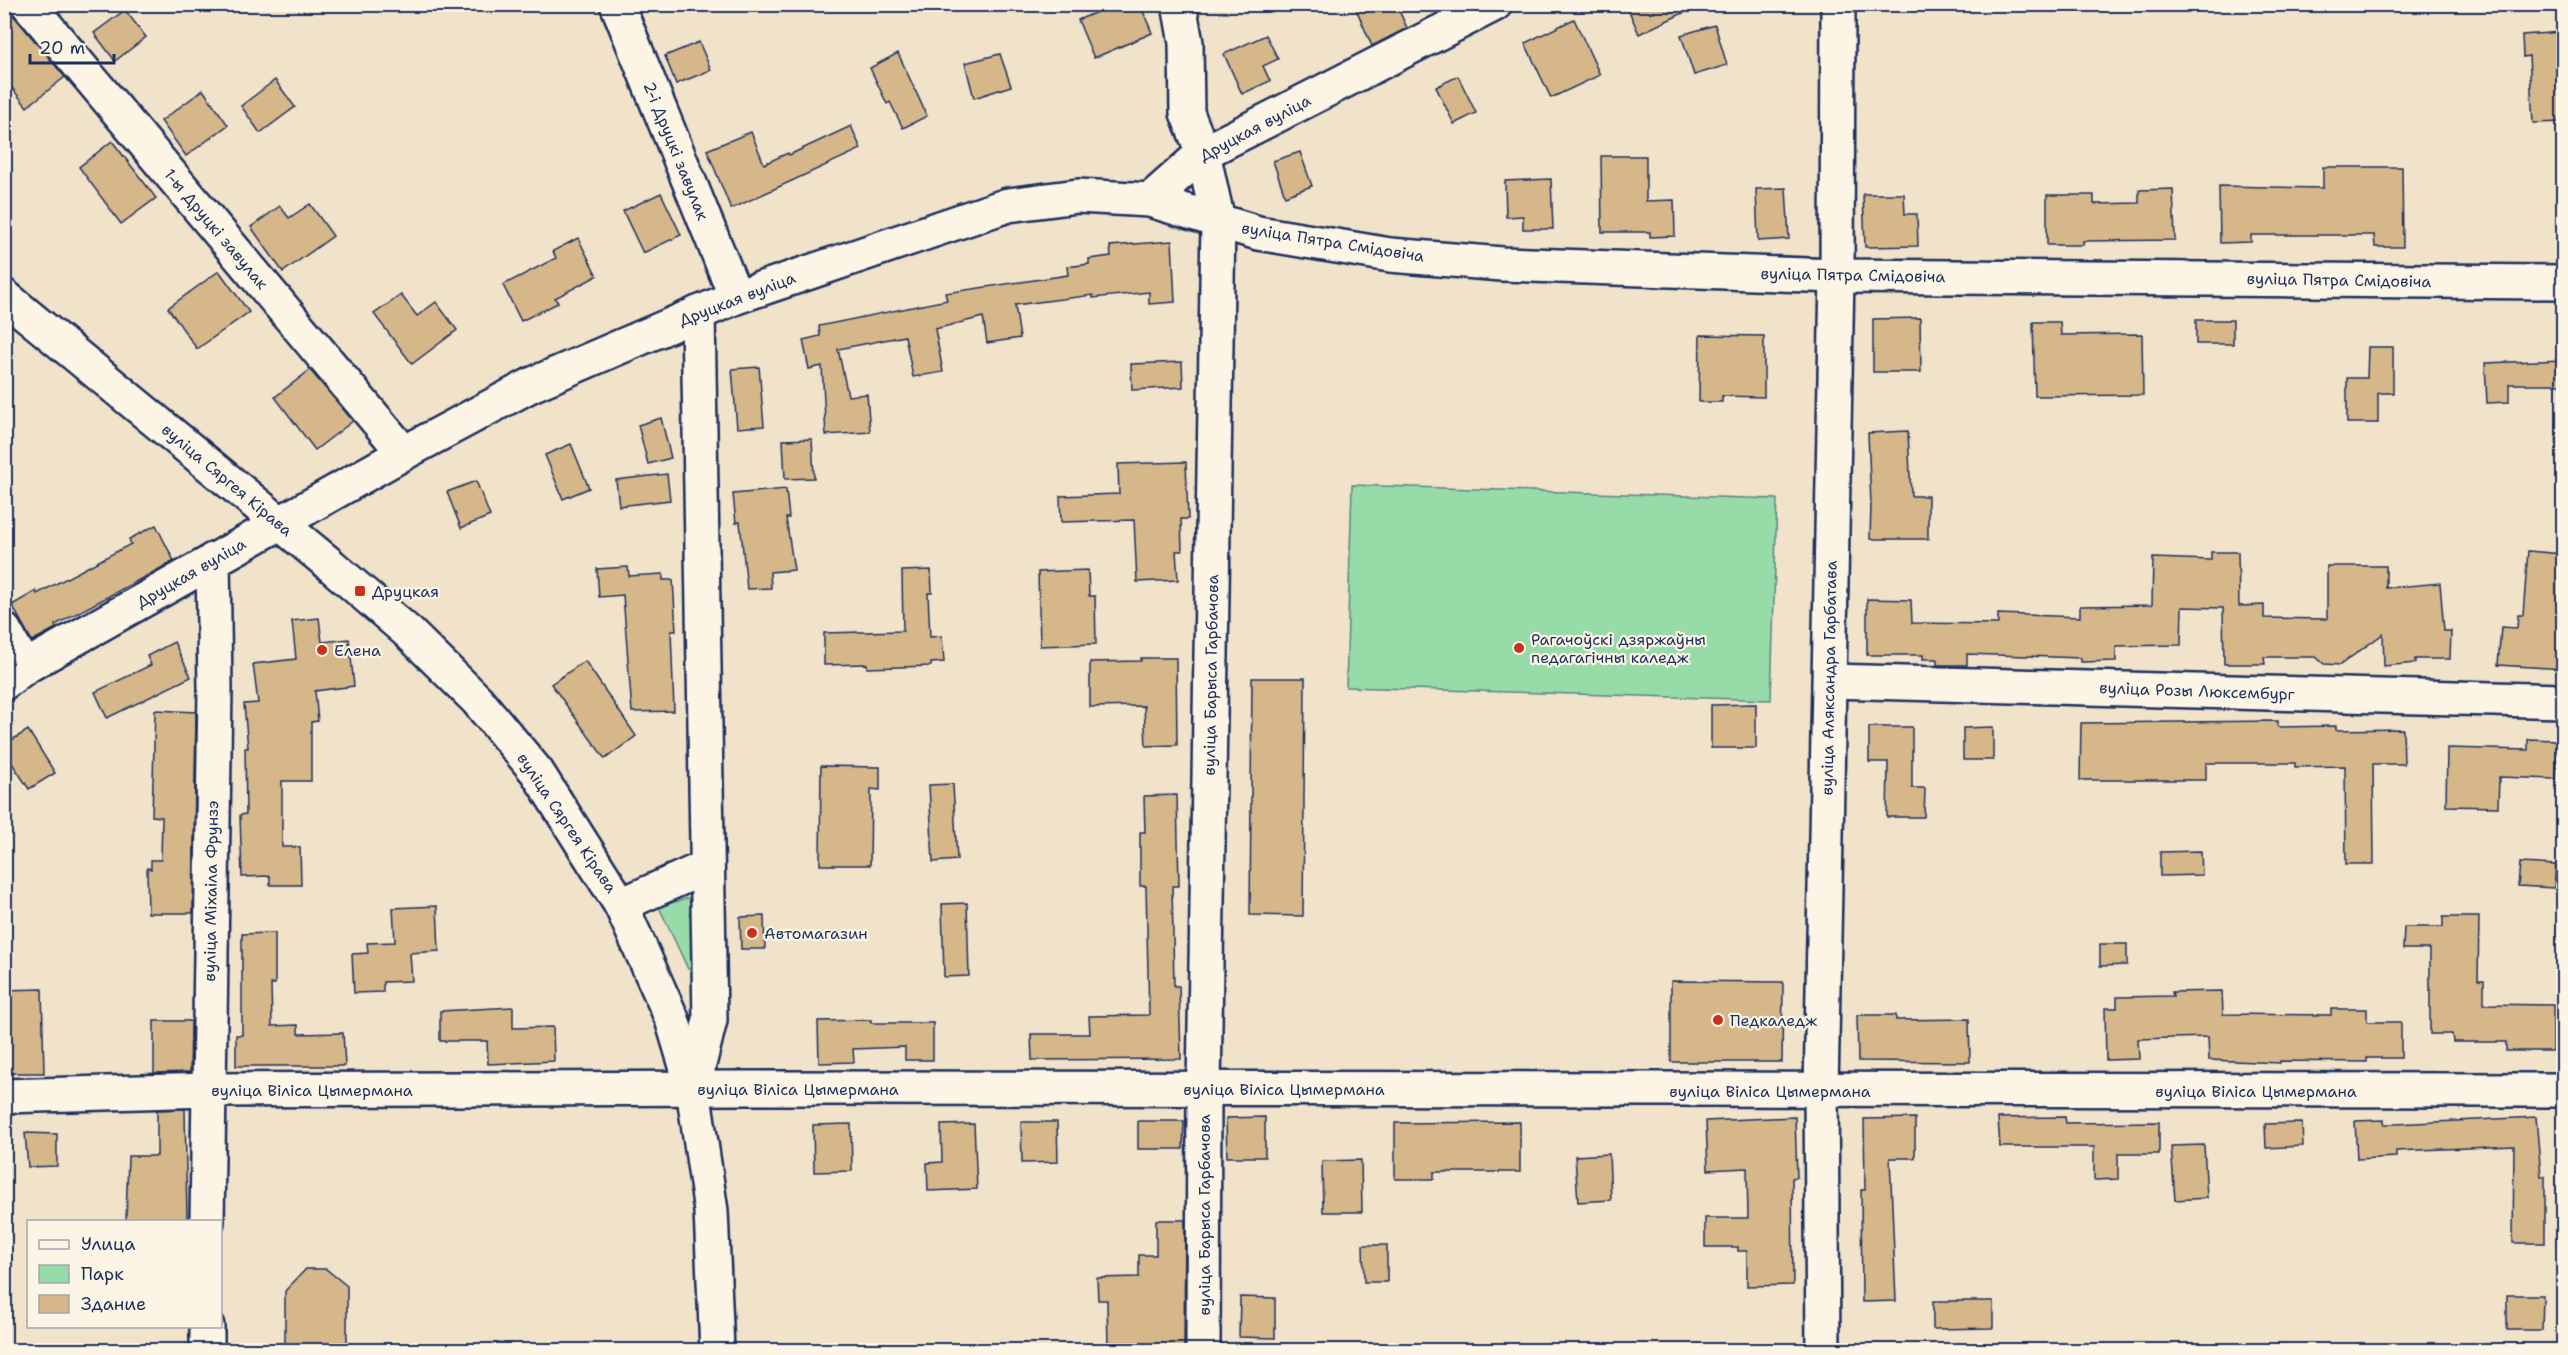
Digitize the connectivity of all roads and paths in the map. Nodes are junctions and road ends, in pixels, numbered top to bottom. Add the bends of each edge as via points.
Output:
1 (28, 4) edge
2 (617, 4) edge
3 (1179, 4) edge
4 (1496, 4) edge
5 (1838, 4) edge
6 (1203, 153) junction
7 (1150, 200) junction
8 (1218, 222) junction
9 (1837, 276) junction
10 (2564, 282) edge
11 (4, 296) edge
12 (736, 297) junction
13 (698, 313) junction
14 (404, 453) junction
15 (280, 523) junction
16 (213, 560) junction
17 (4, 630) edge
18 (15, 675) edge
19 (1830, 681) junction
20 (2564, 701) edge
21 (706, 867) junction
22 (621, 905) junction
23 (1204, 1088) junction
24 (693, 1089) junction
25 (208, 1090) junction
26 (2564, 1090) edge
27 (1821, 1091) junction
28 (4, 1096) edge
29 (207, 1220) edge
30 (207, 1328) edge
31 (207, 1350) edge
32 (717, 1350) edge
33 (1203, 1350) edge
34 (1822, 1350) edge

1 - 14 street, 1-ы Друцкі завулак
2 - 12 street, 2-і Друцкі завулак
3 - 6 street, вуліца Барыса Гарбачова via 1186,43 1187,112
4 - 6 street, Друцкая вуліца
5 - 9 street, вуліца Аляксандра Гарбатава
6 - 7 street, Друцкая вуліца
6 - 8 street, вуліца Барыса Гарбачова
7 - 8 street, вуліца Пятра Смідовіча
7 - 12 street, Друцкая вуліца via 1078,196 1008,205
8 - 9 street, вуліца Пятра Смідовіча via 1258,233 1390,255 1502,264
8 - 23 street, вуліца Барыса Гарбачова
9 - 10 street, вуліца Пятра Смідовіча
9 - 19 street, вуліца Аляксандра Гарбатава
11 - 15 street, вуліца Сяргея Кірава
12 - 13 street, Друцкая вуліца
13 - 14 street, Друцкая вуліца via 531,385
13 - 21 street
14 - 15 street, Друцкая вуліца
15 - 16 street, Друцкая вуліца
15 - 22 street, вуліца Сяргея Кірава via 409,633 477,700 537,772
16 - 18 street, Друцкая вуліца
16 - 25 street, вуліца Міхаіла Фрунзэ via 215,688
17 - 18 street
19 - 20 street, вуліца Розы Люксембург
19 - 27 street, вуліца Аляксандра Гарбатава
21 - 22 street
21 - 24 street via 710,1020
22 - 24 street, вуліца Сяргея Кірава via 672,1020
23 - 24 street, вуліца Віліса Цымермана
23 - 27 street, вуліца Віліса Цымермана
23 - 33 street, вуліца Барыса Гарбачова
24 - 25 street, вуліца Віліса Цымермана
24 - 32 street, вуліца Сяргея Кірава via 711,1211
25 - 28 street, вуліца Віліса Цымермана
25 - 29 street, вуліца Міхаіла Фрунзэ
26 - 27 street, вуліца Віліса Цымермана
27 - 34 street, вуліца Аляксандра Гарбатава
30 - 31 street

